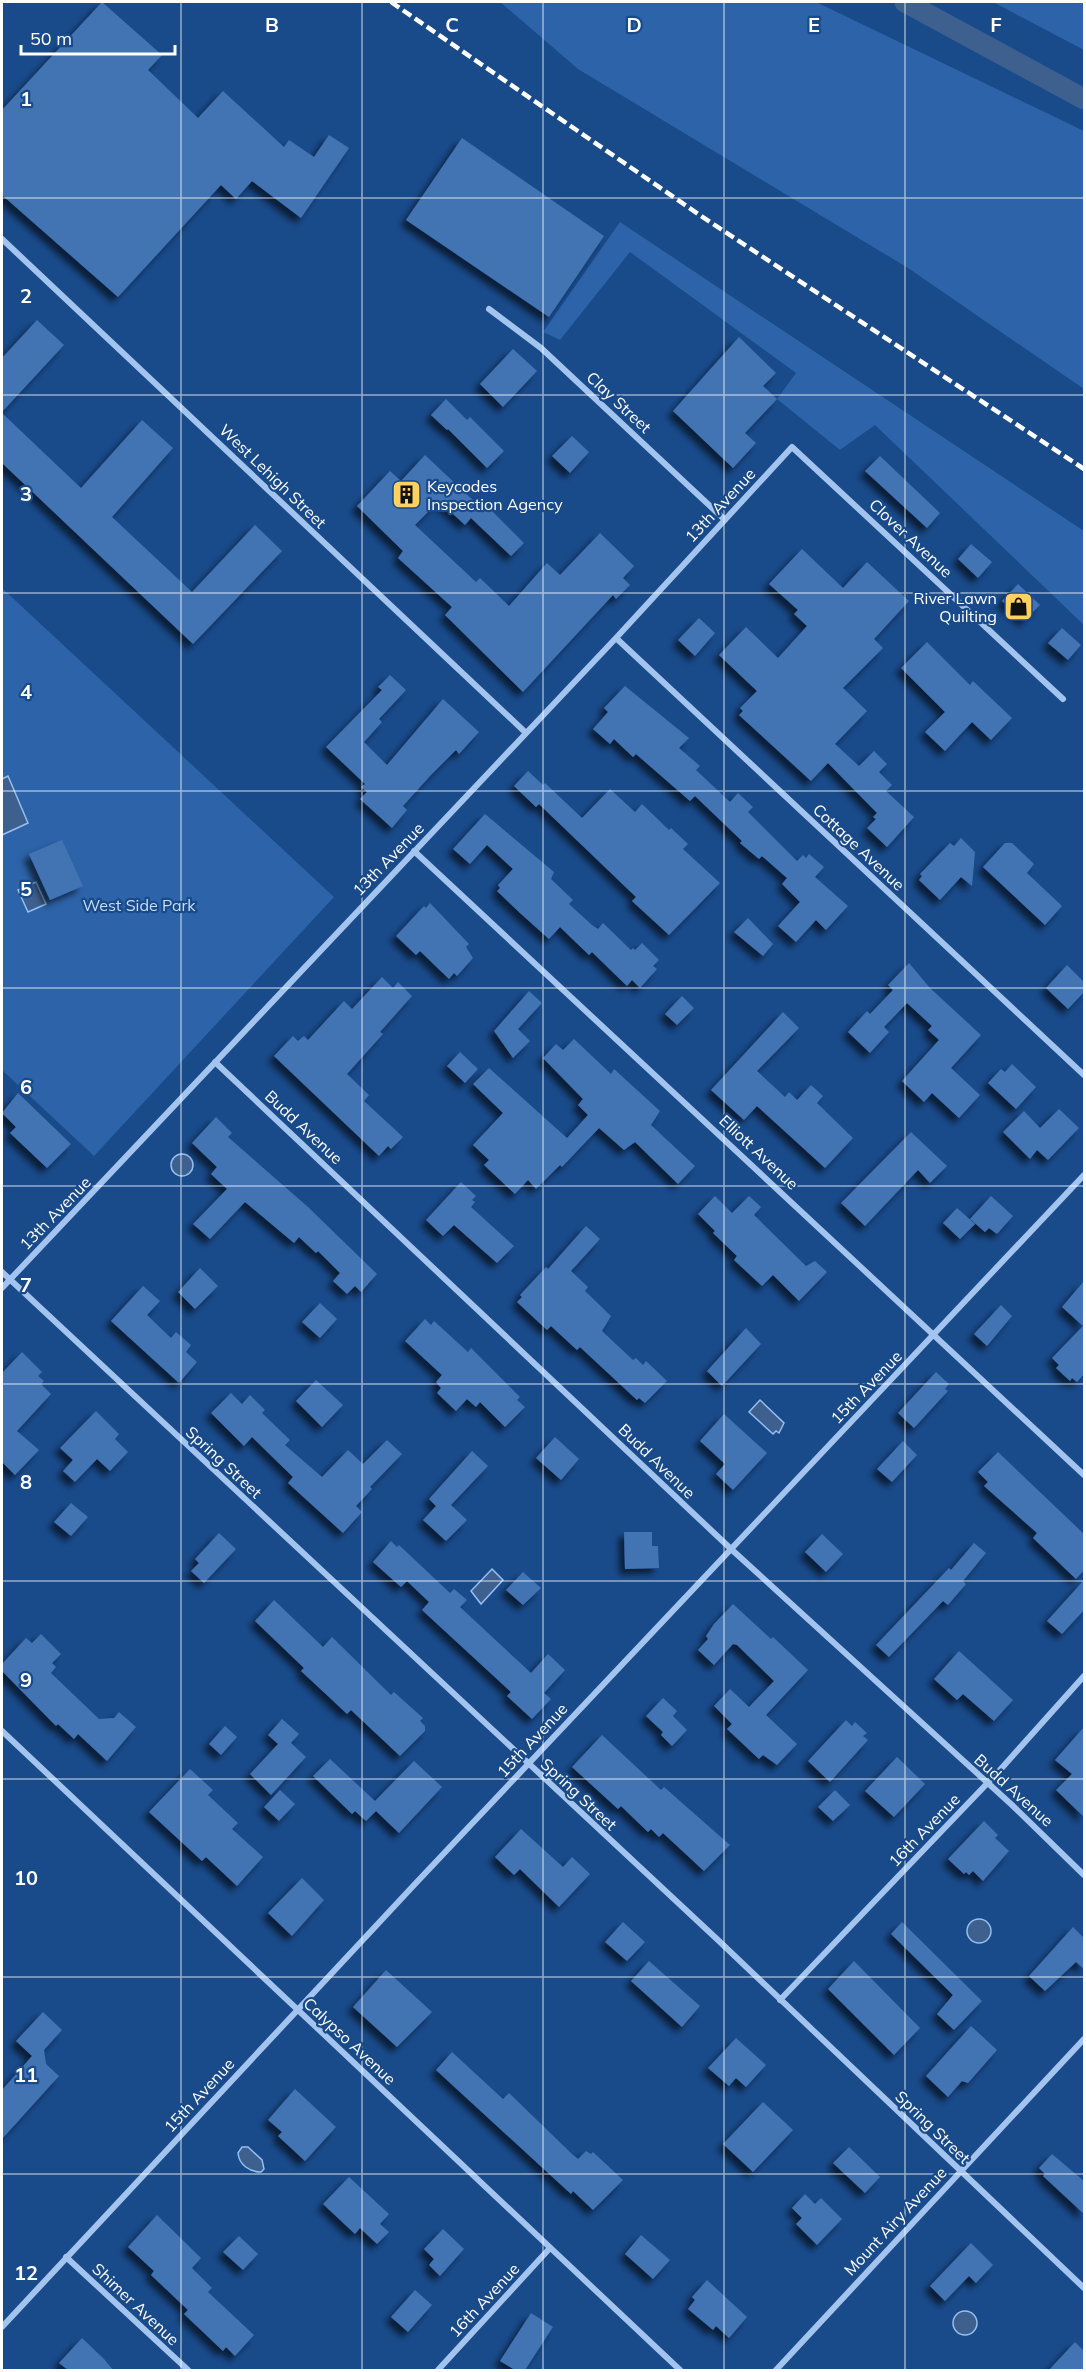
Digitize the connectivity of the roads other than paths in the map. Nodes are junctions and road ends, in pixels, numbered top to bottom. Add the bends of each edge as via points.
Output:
1 (2, 239) edge
2 (489, 309) dead end
3 (792, 447) joint
4 (725, 520) junction
5 (616, 638) junction
6 (1063, 699) dead end
7 (525, 732) junction
8 (414, 851) junction
9 (215, 1062) junction
10 (1084, 1076) edge
11 (1084, 1174) edge
12 (2, 1272) edge
13 (10, 1279) junction
14 (2, 1288) edge
15 (934, 1335) junction
16 (1084, 1475) edge
17 (731, 1550) junction
18 (1084, 1676) edge
19 (2, 1731) edge
20 (527, 1765) junction
21 (987, 1784) junction
22 (1084, 1875) edge
23 (780, 2000) junction
24 (298, 2010) junction
25 (1084, 2039) edge
26 (961, 2172) junction
27 (550, 2248) junction
28 (66, 2257) junction
29 (1084, 2288) edge
30 (2, 2327) edge
31 (188, 2370) edge
32 (438, 2370) edge
33 (680, 2370) edge
34 (776, 2370) edge

1 - 7 street, West Lehigh Street
2 - 4 street, Clay Street via 541,348
3 - 4 street, 13th Avenue
3 - 6 street, Clover Avenue
4 - 5 street, 13th Avenue
5 - 7 street, 13th Avenue
5 - 10 street, Cottage Avenue
7 - 8 street, 13th Avenue
8 - 9 street, 13th Avenue
8 - 15 street, Elliott Avenue
9 - 13 street, 13th Avenue
9 - 17 street, Budd Avenue
11 - 15 street, 15th Avenue
12 - 13 street, Spring Street
13 - 14 street, 13th Avenue
13 - 20 street, Spring Street
15 - 16 street, Elliott Avenue
15 - 17 street, 15th Avenue
17 - 20 street, 15th Avenue
17 - 21 street, Budd Avenue
18 - 21 street, 16th Avenue
19 - 24 street, Calypso Avenue
20 - 23 street, Spring Street
20 - 24 street, 15th Avenue
21 - 22 street, Budd Avenue
21 - 23 street, 16th Avenue
23 - 26 street, Spring Street
24 - 27 street, Calypso Avenue
24 - 28 street, 15th Avenue
25 - 26 street, Mount Airy Avenue
26 - 29 street, Spring Street
26 - 34 street, Mount Airy Avenue
27 - 32 street, 16th Avenue
27 - 33 street, Calypso Avenue
28 - 30 street, 15th Avenue
28 - 31 street, Shimer Avenue

